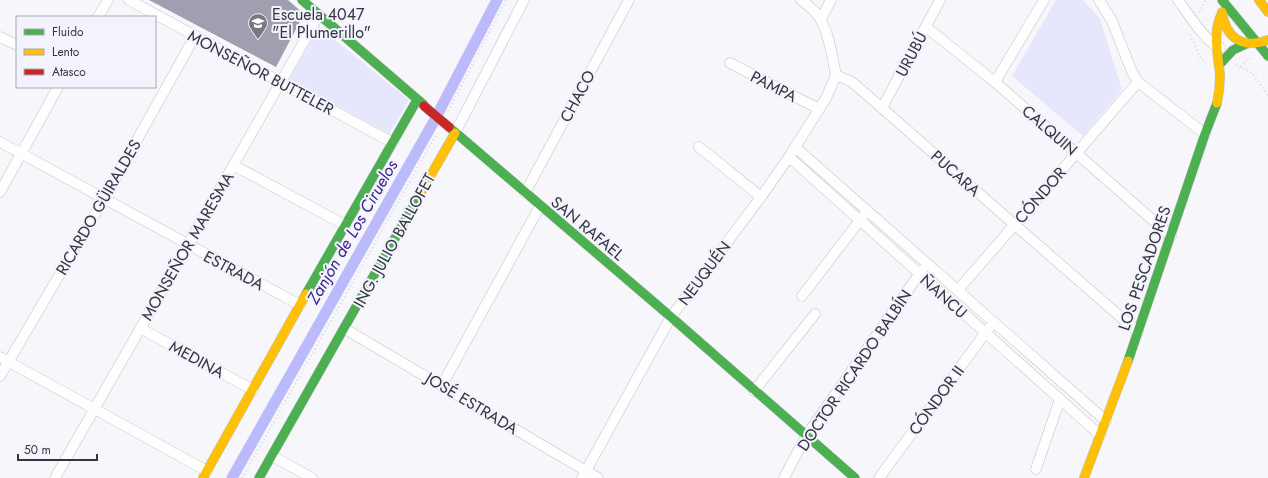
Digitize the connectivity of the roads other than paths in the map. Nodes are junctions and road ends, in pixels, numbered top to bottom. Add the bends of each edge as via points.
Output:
1 (108, 0) edge
2 (130, 0) edge
3 (302, 0) edge
4 (524, 0) edge
5 (629, 0) edge
6 (801, 0) edge
7 (831, 0) edge
8 (940, 0) edge
9 (1044, 0) edge
10 (1099, 0) edge
11 (1178, 0) edge
12 (1259, 0) edge
13 (1223, 1) edge
14 (1268, 12) edge
15 (1222, 13) junction
16 (319, 15) junction
17 (99, 16) edge
18 (821, 19) junction
19 (1194, 22) junction
20 (1217, 25) junction
21 (926, 27) junction
22 (195, 36) junction
23 (0, 37) edge
24 (1268, 40) edge
25 (1246, 44) junction
26 (1258, 44) junction
27 (16, 45) edge
28 (1218, 47) junction
29 (1233, 50) junction
30 (1268, 56) edge
31 (730, 63) dead end
32 (1219, 65) junction
33 (836, 75) junction
34 (280, 82) junction
35 (995, 82) junction
36 (1138, 82) junction
37 (57, 88) edge
38 (417, 100) junction
39 (882, 108) junction
40 (819, 109) junction
41 (452, 130) junction
42 (1205, 134) junction
43 (0, 142) edge
44 (393, 143) junction
45 (699, 146) dead end
46 (795, 147) junction
47 (22, 153) junction
48 (1076, 154) junction
49 (789, 156) junction
50 (233, 165) junction
51 (0, 192) edge
52 (525, 193) junction
53 (761, 197) junction
54 (104, 198) junction
55 (540, 206) junction
56 (868, 211) junction
57 (860, 220) junction
58 (344, 225) junction
59 (1015, 225) junction
60 (1171, 236) junction
61 (188, 245) junction
62 (927, 263) junction
63 (920, 274) junction
64 (958, 290) junction
65 (802, 296) dead end
66 (300, 305) junction
67 (815, 314) dead end
68 (671, 317) junction
69 (994, 322) junction
70 (140, 328) junction
71 (344, 329) junction
72 (1138, 332) junction
73 (985, 333) junction
74 (4, 359) edge
75 (0, 376) edge
76 (442, 385) junction
77 (253, 390) junction
78 (754, 390) junction
79 (1060, 399) junction
80 (94, 409) junction
81 (1106, 421) junction
82 (1100, 434) junction
83 (806, 436) junction
84 (272, 456) junction
85 (1036, 469) dead end
86 (205, 474) edge
87 (584, 474) edge
88 (55, 478) edge
89 (259, 478) edge
90 (312, 478) edge
91 (598, 478) edge
92 (784, 478) edge
93 (855, 478) edge
94 (879, 478) edge
95 (1084, 478) edge

1 - 17 street
2 - 22 street, MONSEÑOR BUTTELER
3 - 16 main road, SAN RAFAEL
4 - 41 street, ING. JULIO BALLOFET
5 - 52 street, CHACO
6 - 18 street
7 - 18 street
8 - 21 street, URUBÚ
9 - 35 street
10 - 36 street via 1112,21
11 - 19 street
12 - 14 main road
13 - 15 main road, LOS PESCADORES
13 - 26 main road
15 - 20 main road, LOS PESCADORES
15 - 25 main road via 1223,23 1228,32 1236,40
16 - 34 street, MONSEÑOR MARESMA
16 - 38 main road, SAN RAFAEL
18 - 33 street via 831,48
19 - 20 street via 1211,28
19 - 28 street
20 - 28 main road, LOS PESCADORES
21 - 35 street, CALQUIN
21 - 39 street, URUBÚ
22 - 34 street, MONSEÑOR BUTTELER
22 - 54 street, RICARDO GÜIRALDES
23 - 27 street
24 - 26 main road
25 - 26 main road
25 - 29 main road
26 - 30 main road
28 - 29 street
28 - 32 main road, LOS PESCADORES
29 - 32 main road
31 - 40 street, PAMPA
32 - 42 main road, LOS PESCADORES via 1220,93
33 - 39 street, PUCARA via 852,82
33 - 40 street, NEUQUÉN
34 - 44 street, MONSEÑOR BUTTELER
34 - 50 street, MONSEÑOR MARESMA
35 - 48 street, CALQUIN
36 - 42 street
36 - 48 street, CÓNDOR
37 - 47 street
38 - 41 main road, SAN RAFAEL, bridge
38 - 44 main road
39 - 59 street, PUCARA
40 - 46 street, NEUQUÉN
41 - 52 main road, SAN RAFAEL
41 - 71 main road, ING. JULIO BALLOFET
42 - 60 main road, LOS PESCADORES
43 - 47 street, ESTRADA
44 - 58 main road
45 - 53 street
46 - 49 street, NEUQUÉN
46 - 56 street, ÑANCU
47 - 51 street
47 - 54 street, ESTRADA
48 - 59 street, CÓNDOR
48 - 60 street, CALQUIN
49 - 53 street, NEUQUÉN
49 - 57 street, ÑANCU
50 - 58 street
50 - 61 street, MONSEÑOR MARESMA
52 - 55 main road, SAN RAFAEL
53 - 68 street, NEUQUÉN
54 - 61 street, ESTRADA
54 - 74 street, RICARDO GÜIRALDES
55 - 68 main road, SAN RAFAEL
55 - 76 street
56 - 57 street
56 - 62 street, ÑANCU
57 - 63 street, ÑANCU
57 - 65 street
58 - 66 main road
59 - 64 street, CÓNDOR
59 - 72 street, PUCARA
60 - 72 main road, LOS PESCADORES
61 - 66 street, ESTRADA
61 - 70 street, MONSEÑOR MARESMA
62 - 63 street, DOCTOR RICARDO BALBÍN
62 - 64 street, ÑANCU
63 - 73 street, ÑANCU
63 - 83 street, DOCTOR RICARDO BALBÍN
64 - 69 street, ÑANCU
66 - 77 main road
67 - 78 street
68 - 78 main road, SAN RAFAEL
68 - 87 street, NEUQUÉN
69 - 73 street, CÓNDOR II
69 - 81 street, ÑANCU
70 - 77 street, MEDINA
70 - 80 street, MONSEÑOR MARESMA
71 - 76 street, JOSÉ ESTRADA
71 - 84 main road, ING. JULIO BALLOFET
72 - 81 main road, LOS PESCADORES
73 - 79 street, ÑANCU
73 - 94 street, CÓNDOR II
74 - 75 street, RICARDO GÜIRALDES
74 - 80 street
76 - 87 street, JOSÉ ESTRADA
77 - 86 main road
78 - 83 main road, SAN RAFAEL
79 - 82 street, ÑANCU
79 - 85 street
80 - 86 street
80 - 88 street, MONSEÑOR MARESMA
81 - 82 main road, LOS PESCADORES
82 - 95 main road, LOS PESCADORES
83 - 92 street, DOCTOR RICARDO BALBÍN
83 - 93 main road, SAN RAFAEL
84 - 89 main road, ING. JULIO BALLOFET
84 - 90 street
87 - 91 street, JOSÉ ESTRADA

